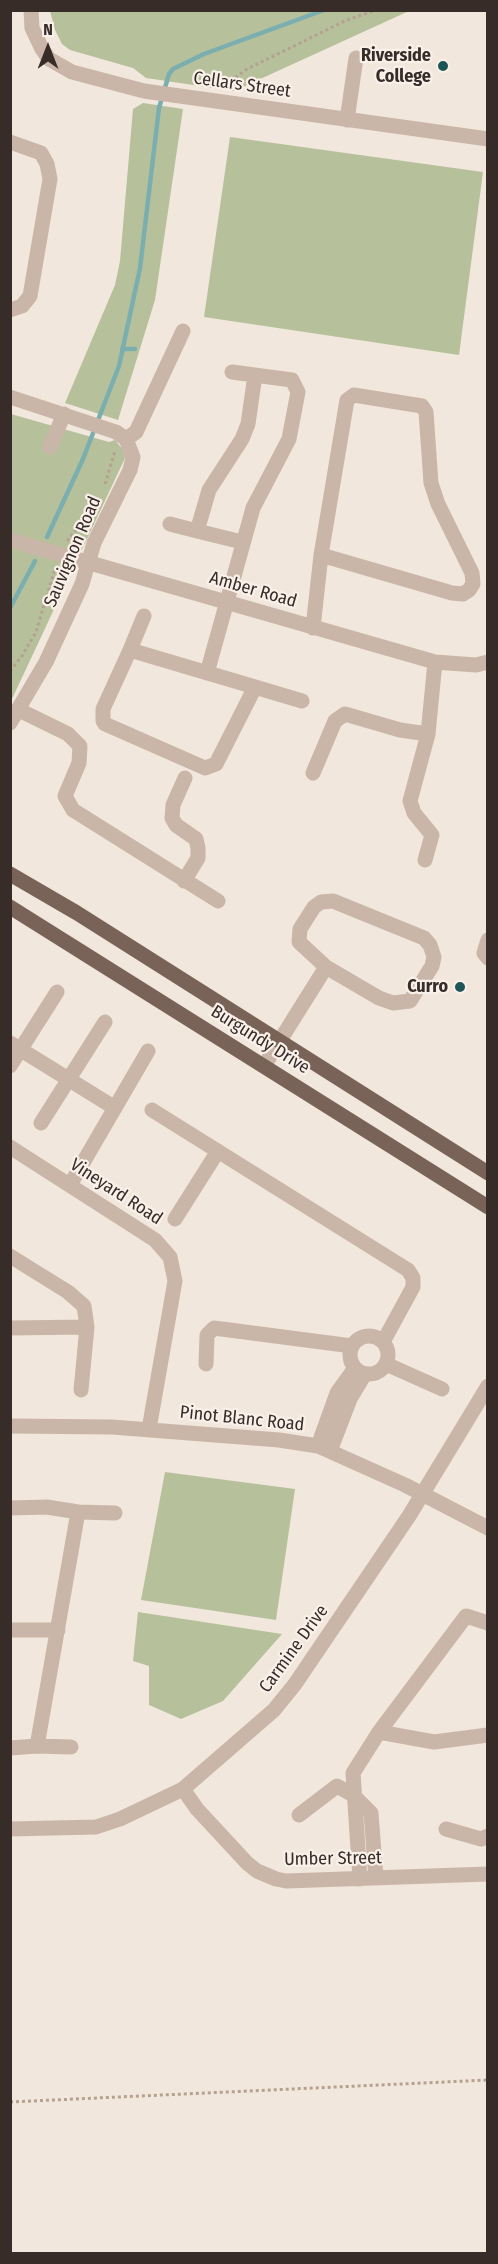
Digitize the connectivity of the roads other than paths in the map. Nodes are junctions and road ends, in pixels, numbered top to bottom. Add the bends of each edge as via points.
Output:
1 (31, 10) edge
2 (356, 58) dead end
3 (347, 120) junction
4 (488, 139) edge
5 (10, 141) edge
6 (10, 310) edge
7 (183, 331) dead end
8 (232, 372) dead end
9 (255, 375) junction
10 (10, 397) edge
11 (66, 415) junction
12 (121, 435) junction
13 (50, 447) dead end
14 (170, 524) dead end
15 (197, 531) junction
16 (13, 541) edge
17 (242, 542) junction
18 (321, 555) junction
19 (88, 564) junction
20 (225, 603) junction
21 (144, 616) dead end
22 (313, 628) junction
23 (130, 650) junction
24 (488, 662) edge
25 (435, 663) junction
26 (207, 673) junction
27 (255, 687) junction
28 (302, 700) dead end
29 (19, 710) junction
30 (10, 723) edge
31 (428, 734) junction
32 (313, 773) dead end
33 (185, 778) dead end
34 (425, 860) dead end
35 (10, 874) edge
36 (184, 881) junction
37 (218, 901) dead end
38 (10, 907) edge
39 (488, 940) edge
40 (488, 958) edge
41 (326, 967) junction
42 (57, 992) dead end
43 (105, 1022) dead end
44 (279, 1041) junction
45 (16, 1046) edge
46 (148, 1051) dead end
47 (10, 1066) edge
48 (264, 1066) junction
49 (68, 1080) junction
50 (115, 1108) junction
51 (152, 1110) dead end
52 (41, 1123) dead end
53 (10, 1147) edge
54 (218, 1151) junction
55 (488, 1173) edge
56 (70, 1185) junction
57 (488, 1207) edge
58 (176, 1219) dead end
59 (10, 1256) edge
60 (87, 1327) junction
61 (10, 1328) edge
62 (382, 1342) junction
63 (352, 1346) junction
64 (206, 1364) dead end
65 (386, 1364) junction
66 (360, 1371) junction
67 (488, 1386) edge
68 (442, 1389) dead end
69 (81, 1390) dead end
70 (10, 1426) edge
71 (149, 1429) junction
72 (324, 1449) junction
73 (423, 1494) junction
74 (10, 1508) edge
75 (78, 1512) junction
76 (116, 1513) dead end
77 (488, 1528) edge
78 (488, 1623) edge
79 (10, 1630) edge
80 (58, 1630) junction
81 (379, 1732) junction
82 (488, 1735) edge
83 (37, 1746) junction
84 (71, 1747) dead end
85 (10, 1748) edge
86 (183, 1789) junction
87 (353, 1795) junction
88 (299, 1815) dead end
89 (10, 1829) edge
90 (446, 1829) dead end
91 (488, 1836) edge
92 (488, 1874) edge
93 (368, 1878) junction

1 - 3 street, Cellars Street via 36,38 49,59 72,72 144,91
2 - 3 street
3 - 4 street, Cellars Street
5 - 6 street via 41,153 50,179 34,283 22,306
7 - 12 street via 136,432
8 - 9 street
9 - 15 street via 248,424 209,490
9 - 17 street via 292,380 298,392 289,440 252,508
10 - 11 street
11 - 12 street
11 - 13 street
12 - 19 street, Sauvignon Road via 132,451 132,464
14 - 15 street
15 - 17 street
16 - 19 street, Amber Road
17 - 20 street
18 - 18 street via 347,400 354,395 422,406 426,412 431,483 472,573 469,590 452,594
18 - 22 street
19 - 20 street, Amber Road
19 - 29 street, Sauvignon Road via 46,663
20 - 22 street, Amber Road
20 - 26 street
21 - 23 street
22 - 25 street, Amber Road
23 - 26 street
23 - 27 street via 103,709 103,721 205,768 220,760
24 - 25 street, Amber Road
25 - 31 street
26 - 27 street
27 - 28 street
29 - 30 street, Sauvignon Road
29 - 36 street via 68,734 80,746 79,764 65,796 73,810
31 - 32 street via 345,714 335,721
31 - 34 street via 410,801 414,813 432,835
33 - 36 street via 173,805 172,818 196,839 198,858
35 - 44 main road, Burgundy Drive
36 - 37 street
38 - 48 main road, Burgundy Drive
39 - 40 street via 484,953
41 - 41 street via 379,998 402,1004 410,1001 434,957 424,939 327,900 314,907 298,936 304,949
41 - 44 street
42 - 45 street
43 - 49 street
44 - 48 street
44 - 55 main road, Burgundy Drive
45 - 47 street
45 - 49 street
46 - 50 street
48 - 57 main road, Burgundy Drive
49 - 50 street
49 - 52 street
50 - 56 street
51 - 54 street
53 - 56 street, Vineyard Road
54 - 58 street
54 - 62 street via 408,1270 413,1287
56 - 71 street, Vineyard Road via 155,1240 166,1250 173,1265 175,1281
59 - 60 street via 77,1299 86,1312
60 - 61 street
60 - 69 street
62 - 63 street via 366,1336
62 - 65 street via 388,1352
63 - 64 street via 214,1328 207,1335
63 - 66 street via 350,1358
65 - 66 street via 377,1372
65 - 68 street
66 - 72 street
67 - 73 street, Carmine Drive
70 - 71 street, Pinot Blanc Road
71 - 72 street, Pinot Blanc Road via 279,1440
72 - 73 street, Pinot Blanc Road
73 - 77 street, Pinot Blanc Road
73 - 86 street, Carmine Drive via 277,1706
74 - 75 street via 47,1507
75 - 76 street
75 - 80 street
78 - 81 street via 466,1616
79 - 80 street
80 - 83 street
81 - 82 street via 434,1742
81 - 87 street via 353,1773
83 - 84 street
83 - 85 street
86 - 89 street, Carmine Drive via 96,1827
86 - 93 street, Umber Street via 248,1863 268,1877 286,1881
87 - 88 street via 337,1786
87 - 93 street via 371,1813
90 - 91 street via 481,1839
92 - 93 street, Umber Street

